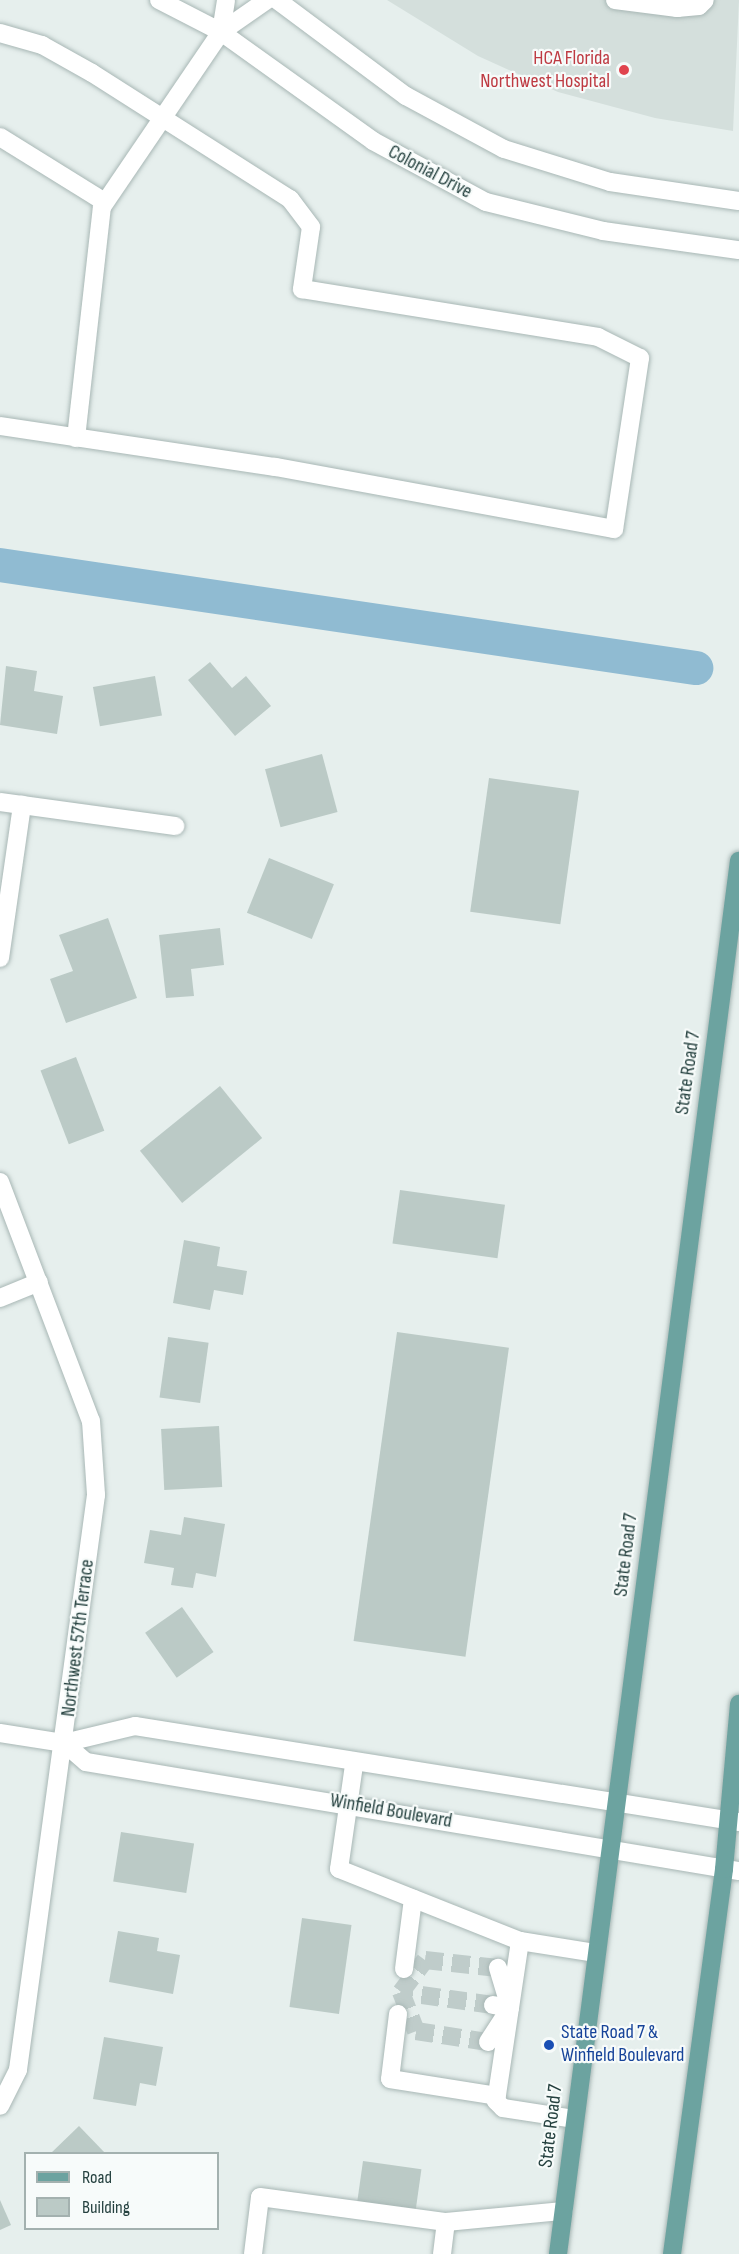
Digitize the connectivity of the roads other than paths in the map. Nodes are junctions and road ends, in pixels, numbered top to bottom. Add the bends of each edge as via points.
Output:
1 (159, 0) edge
2 (226, 0) edge
3 (267, 0) edge
4 (277, 0) edge
5 (615, 0) edge
6 (705, 0) edge
7 (221, 32) junction
8 (0, 33) edge
9 (162, 117) junction
10 (0, 137) edge
11 (739, 201) edge
12 (105, 202) junction
13 (739, 250) edge
14 (0, 426) edge
15 (76, 438) junction
16 (0, 802) edge
17 (22, 805) junction
18 (174, 826) dead end
19 (739, 861) edge
20 (0, 958) edge
21 (0, 1182) edge
22 (39, 1282) junction
23 (0, 1298) edge
24 (739, 1704) edge
25 (0, 1733) edge
26 (64, 1743) junction
27 (354, 1765) junction
28 (346, 1804) junction
29 (616, 1805) junction
30 (732, 1819) edge
31 (611, 1848) junction
32 (732, 1870) edge
33 (413, 1899) junction
34 (520, 1941) junction
35 (596, 1953) junction
36 (498, 1968) dead end
37 (404, 1969) dead end
38 (502, 2007) junction
39 (398, 2014) tunnel mouth
40 (488, 2042) dead end
41 (497, 2096) junction
42 (1, 2105) edge
43 (575, 2120) junction
44 (563, 2211) junction
45 (446, 2222) junction
46 (253, 2254) edge
47 (442, 2254) edge
48 (558, 2254) edge
49 (672, 2254) edge

1 - 7 street, Colonial Drive
2 - 7 street
3 - 7 street
4 - 11 street via 406,96 504,149 610,182
5 - 6 street via 677,8 699,6
7 - 9 street
7 - 13 street, Colonial Drive via 373,141 486,202 603,231
8 - 9 street via 42,45
9 - 12 street
9 - 15 street via 290,199 311,227 302,289 598,337 640,358 614,529
10 - 12 street
12 - 15 street
14 - 15 street
16 - 17 street
17 - 18 street
17 - 20 street
19 - 29 main road, State Road 7
21 - 22 street, Northwest 57th Terrace
22 - 23 street
22 - 26 street, Northwest 57th Terrace via 91,1421 96,1496
24 - 30 main road
25 - 26 street, Winfield Boulevard
26 - 27 street, Winfield Boulevard via 135,1726
26 - 28 street, Winfield Boulevard via 86,1762
26 - 42 street, Northwest 57th Terrace via 18,2070
27 - 28 street
27 - 29 street, Winfield Boulevard
28 - 31 street, Winfield Boulevard
28 - 33 street via 339,1869
29 - 30 street, Winfield Boulevard
29 - 31 main road, State Road 7
30 - 32 main road
31 - 32 street, Winfield Boulevard
31 - 35 main road, State Road 7
32 - 49 main road
33 - 34 street
33 - 37 street
34 - 35 street
34 - 38 street
35 - 43 main road, State Road 7
36 - 38 street
38 - 40 street
38 - 41 street
39 - 41 street via 390,2079
41 - 43 street via 503,2108
43 - 44 main road, State Road 7
44 - 45 street
44 - 48 main road, State Road 7
45 - 46 street via 260,2197
45 - 47 street

